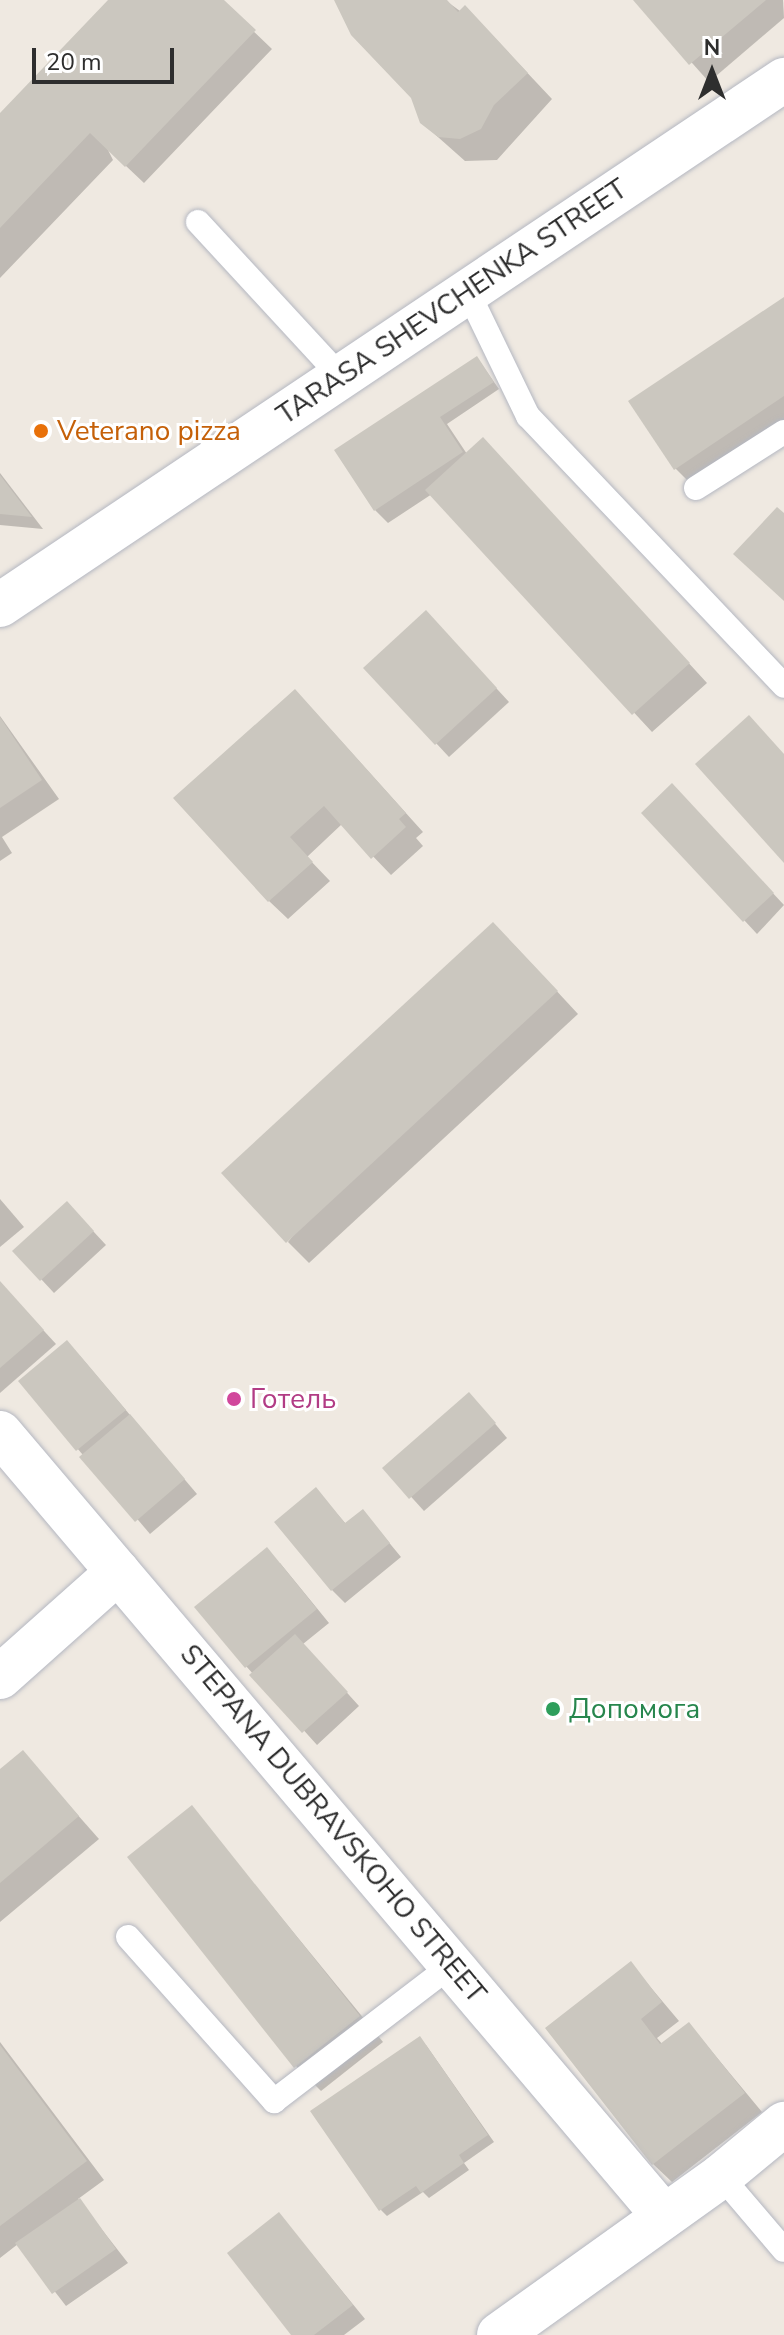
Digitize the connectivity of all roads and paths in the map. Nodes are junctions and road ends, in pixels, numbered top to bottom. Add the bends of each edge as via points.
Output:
1 (784, 80) edge
2 (198, 222) dead end
3 (467, 290) junction
4 (341, 377) junction
5 (784, 432) edge
6 (696, 488) dead end
7 (0, 605) edge
8 (784, 686) edge
9 (0, 1433) edge
10 (118, 1572) junction
11 (0, 1677) edge
12 (128, 1937) dead end
13 (453, 1964) junction
14 (784, 2124) edge
15 (721, 2176) junction
16 (664, 2216) junction
17 (784, 2250) edge
18 (499, 2335) edge

1 - 3 street, TARASA SHEVCHENKA STREET
2 - 4 lane
3 - 4 street, TARASA SHEVCHENKA STREET
3 - 8 lane via 528,416
4 - 7 street, TARASA SHEVCHENKA STREET
5 - 6 lane
9 - 10 street, STEPANA DUBRAVSKOHO STREET
10 - 11 street
10 - 13 street, STEPANA DUBRAVSKOHO STREET
12 - 13 lane via 274,2101
13 - 16 street, STEPANA DUBRAVSKOHO STREET
14 - 15 street
15 - 16 street
15 - 17 lane
16 - 18 street

